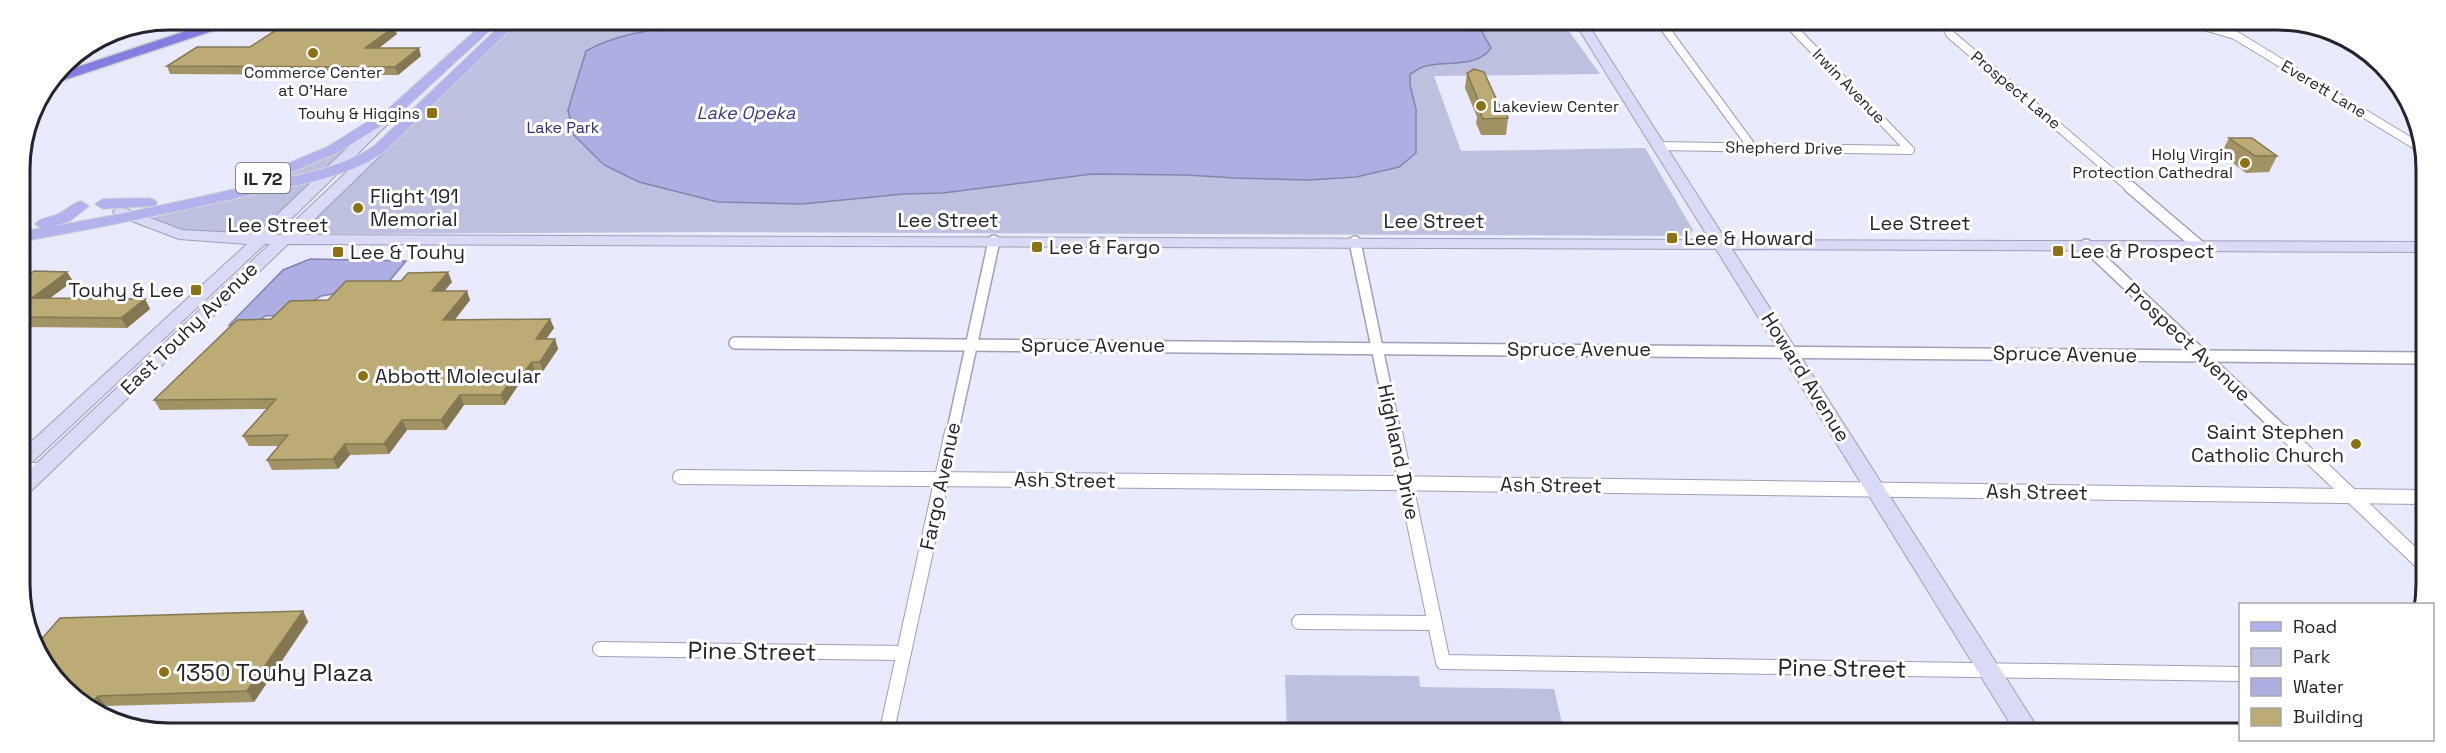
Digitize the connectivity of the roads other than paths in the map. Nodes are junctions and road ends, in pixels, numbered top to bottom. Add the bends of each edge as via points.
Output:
1 (163, 30) edge
2 (202, 30) edge
3 (484, 30) edge
4 (503, 30) edge
5 (1585, 30) edge
6 (1665, 30) edge
7 (1795, 30) edge
8 (1948, 30) edge
9 (2223, 30) edge
10 (92, 53) edge
11 (65, 76) edge
12 (393, 112) junction
13 (2413, 143) edge
14 (1659, 146) junction
15 (1752, 147) junction
16 (379, 148) junction
17 (1910, 150) joint
18 (331, 172) junction
19 (81, 206) dead end
20 (119, 217) junction
21 (30, 230) edge
22 (30, 232) edge
23 (30, 233) edge
24 (267, 242) junction
25 (994, 242) junction
26 (1355, 242) junction
27 (1721, 243) junction
28 (2086, 245) junction
29 (215, 246) junction
30 (2199, 246) junction
31 (2416, 247) edge
32 (237, 261) junction
33 (735, 343) dead end
34 (971, 344) junction
35 (1377, 348) junction
36 (1789, 351) junction
37 (2204, 357) junction
38 (2416, 358) edge
39 (30, 454) edge
40 (31, 470) edge
41 (680, 477) dead end
42 (942, 479) junction
43 (1406, 483) junction
44 (1877, 490) junction
45 (2352, 496) junction
46 (2416, 497) edge
47 (2416, 556) edge
48 (1299, 622) dead end
49 (1435, 622) junction
50 (600, 649) dead end
51 (904, 653) junction
52 (1443, 662) joint
53 (1990, 670) junction
54 (2239, 674) edge
55 (889, 723) edge
56 (2024, 723) edge

1 - 10 highway
2 - 11 highway
3 - 12 main road, East Touhy Avenue
4 - 16 main road, East Touhy Avenue / IL 72
5 - 14 main road, Howard Avenue
6 - 15 street
7 - 17 street, Irwin Avenue
8 - 30 street, Prospect Lane
9 - 13 street, Everett Lane
12 - 18 main road, East Touhy Avenue
12 - 20 main road, IL 72 via 302,164 173,201 138,204
14 - 15 street, Shepherd Drive
14 - 27 main road, Howard Avenue
15 - 17 street, Shepherd Drive
16 - 18 main road, IL 72 via 364,159
16 - 24 main road, East Touhy Avenue
18 - 20 main road, IL 72
18 - 24 main road, East Touhy Avenue
19 - 21 main road via 64,218
20 - 22 main road, Lee Street / IL 72
20 - 23 main road via 102,230
20 - 24 main road, Lee Street via 179,234
20 - 29 main road, Lee Street via 178,241
24 - 25 main road, Lee Street
24 - 29 main road, Lee Street
24 - 32 main road, East Touhy Avenue
24 - 40 main road, East Touhy Avenue
25 - 26 main road, Lee Street
25 - 34 street, Fargo Avenue
26 - 27 main road, Lee Street
26 - 35 street, Highland Drive
27 - 28 main road, Lee Street
27 - 36 main road, Howard Avenue
28 - 30 main road, Lee Street
28 - 37 street, Prospect Avenue
29 - 32 main road via 230,250
30 - 31 main road, Lee Street
32 - 39 main road, East Touhy Avenue
33 - 34 street, Spruce Avenue
34 - 35 street, Spruce Avenue
34 - 42 street, Fargo Avenue
35 - 36 street, Spruce Avenue
35 - 43 street, Highland Drive
36 - 37 street, Spruce Avenue
36 - 44 main road, Howard Avenue
37 - 38 street, Spruce Avenue
37 - 45 street, Prospect Avenue
41 - 42 street, Ash Street
42 - 43 street, Ash Street
42 - 51 street, Fargo Avenue
43 - 44 street, Ash Street
43 - 49 street, Highland Drive
44 - 45 street, Ash Street
44 - 53 main road, Howard Avenue
45 - 46 street, Ash Street
45 - 47 street, Prospect Avenue
48 - 49 street
49 - 52 street, Highland Drive
50 - 51 street, Pine Street
51 - 55 street, Fargo Avenue
52 - 53 street, Pine Street
53 - 54 street, Pine Street
53 - 56 main road, Howard Avenue

